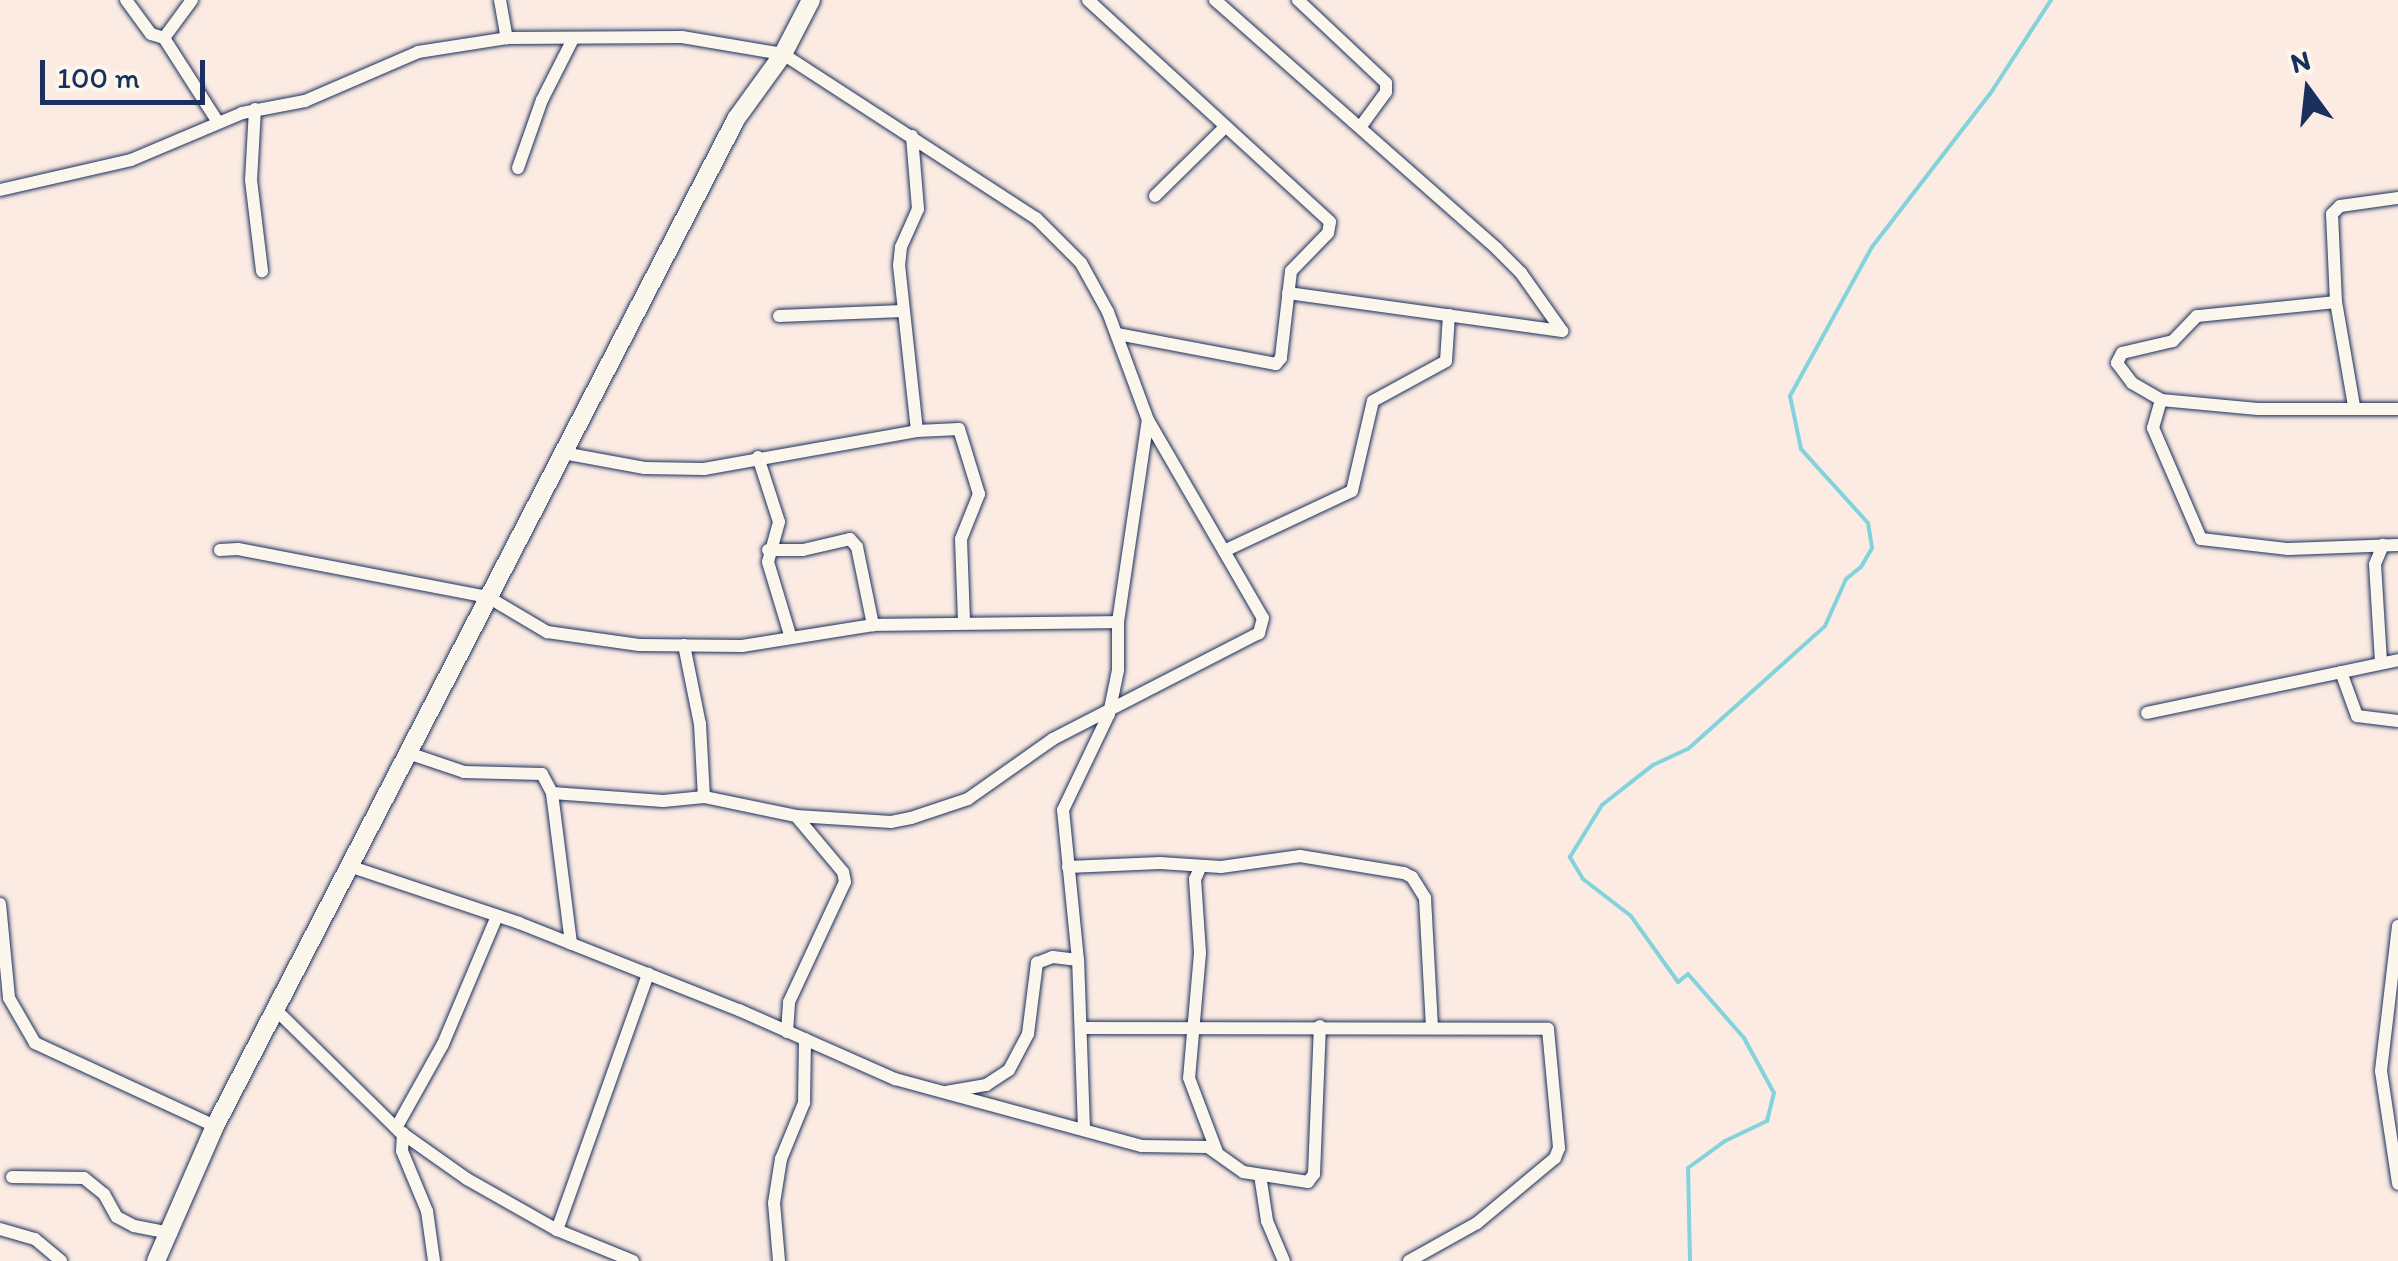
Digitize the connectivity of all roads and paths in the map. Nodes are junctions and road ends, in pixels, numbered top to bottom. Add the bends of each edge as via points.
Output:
1 (126, 0) edge
2 (192, 0) edge
3 (500, 0) edge
4 (811, 0) edge
5 (1088, 0) edge
6 (1215, 0) edge
7 (1298, 0) edge
8 (164, 38) junction
9 (507, 38) junction
10 (573, 39) junction
11 (783, 54) junction
12 (255, 109) junction
13 (218, 122) junction
14 (1361, 126) junction
15 (1225, 128) junction
16 (912, 136) junction
17 (518, 168) dead end
18 (0, 179) edge
19 (16, 187) junction
20 (0, 190) edge
21 (1154, 196) dead end
22 (2398, 198) edge
23 (262, 271) dead end
24 (1288, 293) junction
25 (2336, 302) junction
26 (902, 311) junction
27 (1449, 315) junction
28 (779, 316) dead end
29 (1117, 334) junction
30 (2160, 400) junction
31 (2354, 406) junction
32 (2398, 409) edge
33 (1148, 420) junction
34 (917, 431) junction
35 (563, 453) junction
36 (758, 456) junction
37 (2398, 545) edge
38 (2383, 546) junction
39 (220, 550) dead end
40 (768, 550) junction
41 (1224, 551) junction
42 (488, 597) junction
43 (964, 622) junction
44 (1118, 622) junction
45 (873, 624) junction
46 (791, 638) junction
47 (684, 645) junction
48 (2398, 660) edge
49 (2381, 662) junction
50 (2341, 672) junction
51 (1110, 714) junction
52 (2146, 714) dead end
53 (2398, 720) edge
54 (408, 753) junction
55 (552, 793) junction
56 (704, 797) junction
57 (796, 816) junction
58 (352, 866) junction
59 (1068, 868) junction
60 (1200, 868) junction
61 (0, 904) edge
62 (497, 916) junction
63 (2398, 926) edge
64 (570, 944) junction
65 (1078, 960) junction
66 (648, 974) junction
67 (788, 1002) junction
68 (276, 1010) junction
69 (764, 1021) junction
70 (1320, 1026) junction
71 (1432, 1026) junction
72 (1081, 1028) junction
73 (1194, 1030) junction
74 (787, 1032) junction
75 (805, 1040) junction
76 (938, 1094) junction
77 (216, 1126) junction
78 (1084, 1129) junction
79 (400, 1131) junction
80 (1217, 1152) junction
81 (1260, 1175) junction
82 (12, 1177) dead end
83 (2398, 1184) edge
84 (0, 1229) edge
85 (557, 1230) junction
86 (171, 1233) junction
87 (61, 1261) edge
88 (156, 1261) edge
89 (434, 1261) edge
90 (633, 1261) edge
91 (779, 1261) edge
92 (1284, 1261) edge
93 (1409, 1261) edge

1 - 8 street via 151,34
2 - 8 street
3 - 9 street
4 - 11 main road
5 - 15 street
6 - 14 street
7 - 14 street via 1386,83
8 - 13 street
9 - 10 street
9 - 12 street via 418,52 305,101
10 - 11 street via 682,37
10 - 17 street
11 - 16 street
11 - 35 main road via 736,119
12 - 13 street
12 - 23 street via 250,180
13 - 19 street via 131,160
14 - 27 street via 1521,274 1562,331
15 - 21 street
15 - 24 street via 1330,222 1328,234 1294,264
16 - 26 street via 918,209 900,255
16 - 29 street via 1060,240 1081,262
18 - 19 street
19 - 20 street
22 - 25 street via 2340,206 2332,214
24 - 27 street
24 - 29 street via 1276,364
25 - 30 street via 2197,316 2173,340 2116,358 2125,378
25 - 31 street
26 - 28 street
26 - 34 street
27 - 41 street via 1446,361 1373,402 1352,492
29 - 33 street
30 - 31 street
30 - 38 street via 2152,428 2201,539 2288,548
31 - 32 street
33 - 41 street
33 - 44 street
34 - 36 street
34 - 43 street via 964,433 979,494 961,539
35 - 36 street via 683,470
35 - 42 main road
36 - 40 street via 779,522
37 - 38 street
38 - 49 street via 2374,564
39 - 42 street
40 - 45 street via 850,540
40 - 46 street
41 - 51 street via 1263,618 1259,633
42 - 47 street via 559,635
42 - 54 main road
43 - 44 street
43 - 45 street
44 - 51 street
45 - 46 street
46 - 47 street
47 - 56 street via 700,724
48 - 49 street
49 - 50 street
50 - 52 street
50 - 53 street via 2357,716
51 - 57 street via 1053,739 968,799 938,811 892,822
51 - 59 street via 1065,800
54 - 55 street via 464,772 542,774
54 - 58 main road
55 - 56 street via 664,801
55 - 64 street
56 - 57 street
57 - 67 street via 845,882
58 - 62 street
58 - 68 main road
59 - 60 street
59 - 65 street
60 - 71 street via 1300,856 1412,876 1425,898
60 - 73 street
61 - 77 street via 9,998 35,1043
62 - 64 street
62 - 79 street
63 - 83 street via 2380,1071
64 - 66 street
65 - 72 street
65 - 76 street via 1038,963 1028,1034 1009,1070 986,1085
66 - 69 street
66 - 85 street
67 - 69 street
67 - 74 street
68 - 77 main road
68 - 79 street
69 - 74 street
70 - 71 street
70 - 73 street
70 - 81 street via 1312,1180
71 - 93 street via 1548,1029 1559,1148 1477,1223
72 - 73 street
72 - 78 street
73 - 80 street via 1189,1078
74 - 75 street
75 - 76 street
75 - 91 street via 804,1103 781,1159 774,1204
76 - 78 street
77 - 86 main road
78 - 80 street via 1142,1146
79 - 85 street
79 - 89 street via 427,1211
80 - 81 street via 1232,1168
81 - 92 street via 1267,1221
82 - 86 street via 84,1178 117,1217
84 - 87 street via 36,1239
85 - 90 street
86 - 88 main road

